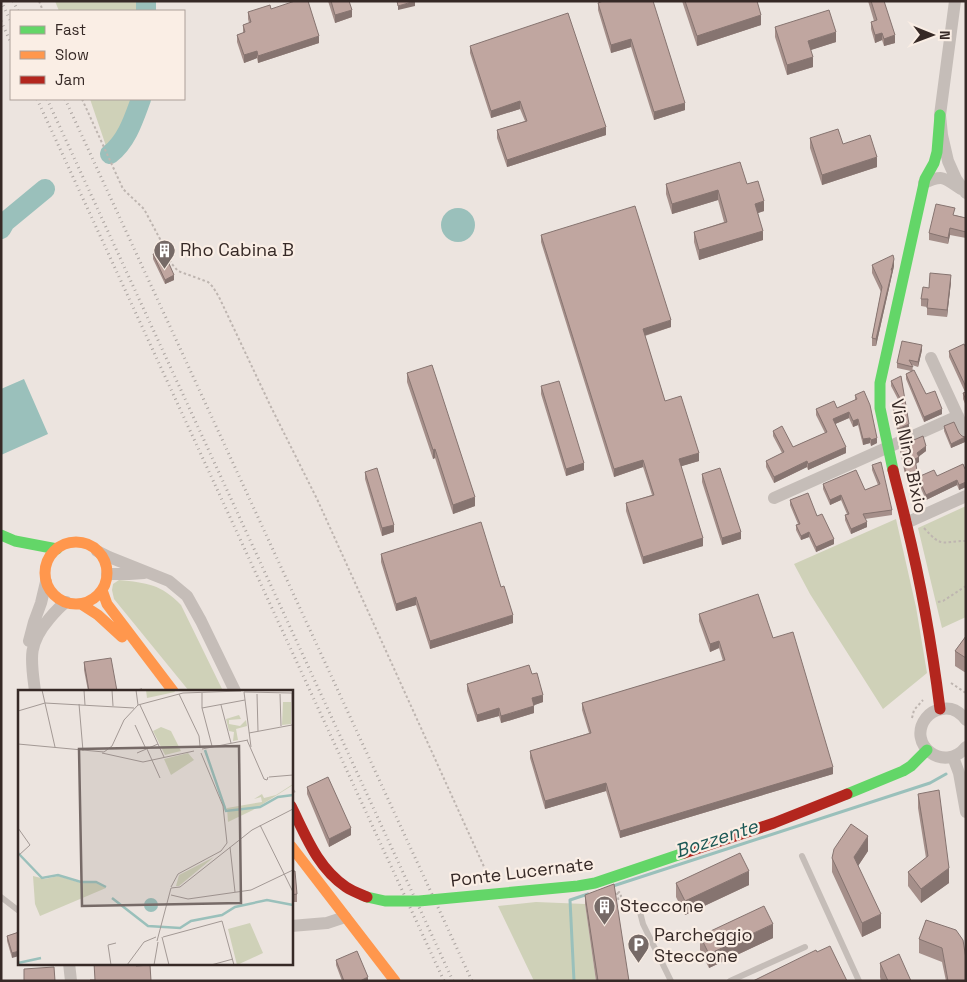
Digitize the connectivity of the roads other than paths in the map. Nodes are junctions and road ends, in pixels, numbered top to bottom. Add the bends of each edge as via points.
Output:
1 (955, 1) edge
2 (952, 21) junction
3 (966, 23) edge
4 (940, 115) junction
5 (924, 183) junction
6 (965, 192) edge
7 (931, 358) dead end
8 (960, 415) edge
9 (966, 434) edge
10 (888, 448) junction
11 (966, 496) edge
12 (774, 498) dead end
13 (906, 523) junction
14 (1, 535) edge
15 (15, 541) junction
16 (57, 548) junction
17 (97, 551) junction
18 (40, 562) junction
19 (147, 572) junction
20 (107, 574) junction
21 (46, 582) junction
22 (102, 590) junction
23 (66, 602) junction
24 (82, 604) junction
25 (150, 662) junction
26 (32, 668) junction
27 (35, 690) edge
28 (173, 690) edge
29 (235, 690) edge
30 (940, 709) junction
31 (966, 720) edge
32 (966, 747) edge
33 (927, 750) junction
34 (953, 757) junction
35 (292, 808) edge
36 (966, 812) edge
37 (292, 847) edge
38 (802, 856) dead end
39 (1, 897) edge
40 (638, 904) road end
41 (18, 910) edge
42 (345, 917) junction
43 (292, 926) edge
44 (805, 947) dead end
45 (69, 964) edge
46 (71, 981) edge
47 (395, 981) edge
48 (671, 981) edge
49 (730, 981) edge
50 (859, 981) edge

1 - 2 street
2 - 3 street
2 - 4 street
4 - 5 street, Via Nino Bixio via 937,153
4 - 6 street via 948,161
5 - 6 street via 944,178
5 - 10 street, Via Nino Bixio via 879,385 879,406
7 - 8 street
8 - 9 street
8 - 10 street
10 - 12 street
10 - 13 street, Via Nino Bixio
11 - 13 street
13 - 30 street, Via Nino Bixio
14 - 15 street
15 - 16 street
15 - 18 street
16 - 17 street via 78,542
16 - 18 street
17 - 19 street
17 - 20 street
18 - 21 street
19 - 20 street
19 - 29 street via 169,581 187,596
20 - 22 street
21 - 23 street via 52,593
21 - 26 street via 30,634 28,653
22 - 24 street
22 - 25 street via 107,604
23 - 24 street
23 - 26 street via 41,628 34,641
24 - 25 street
25 - 28 street
26 - 27 street
30 - 31 street via 959,712
30 - 33 street via 923,722 921,737
32 - 34 street
33 - 34 street via 939,757
33 - 35 street, Ponte Lucernate, bridge via 903,771 847,794 774,823 624,874 590,884 419,901 377,900 347,888 320,862
34 - 36 street
37 - 42 street
38 - 50 lane
39 - 41 lane
40 - 48 lane
42 - 43 street via 326,923
42 - 47 street
44 - 49 lane
45 - 46 street

